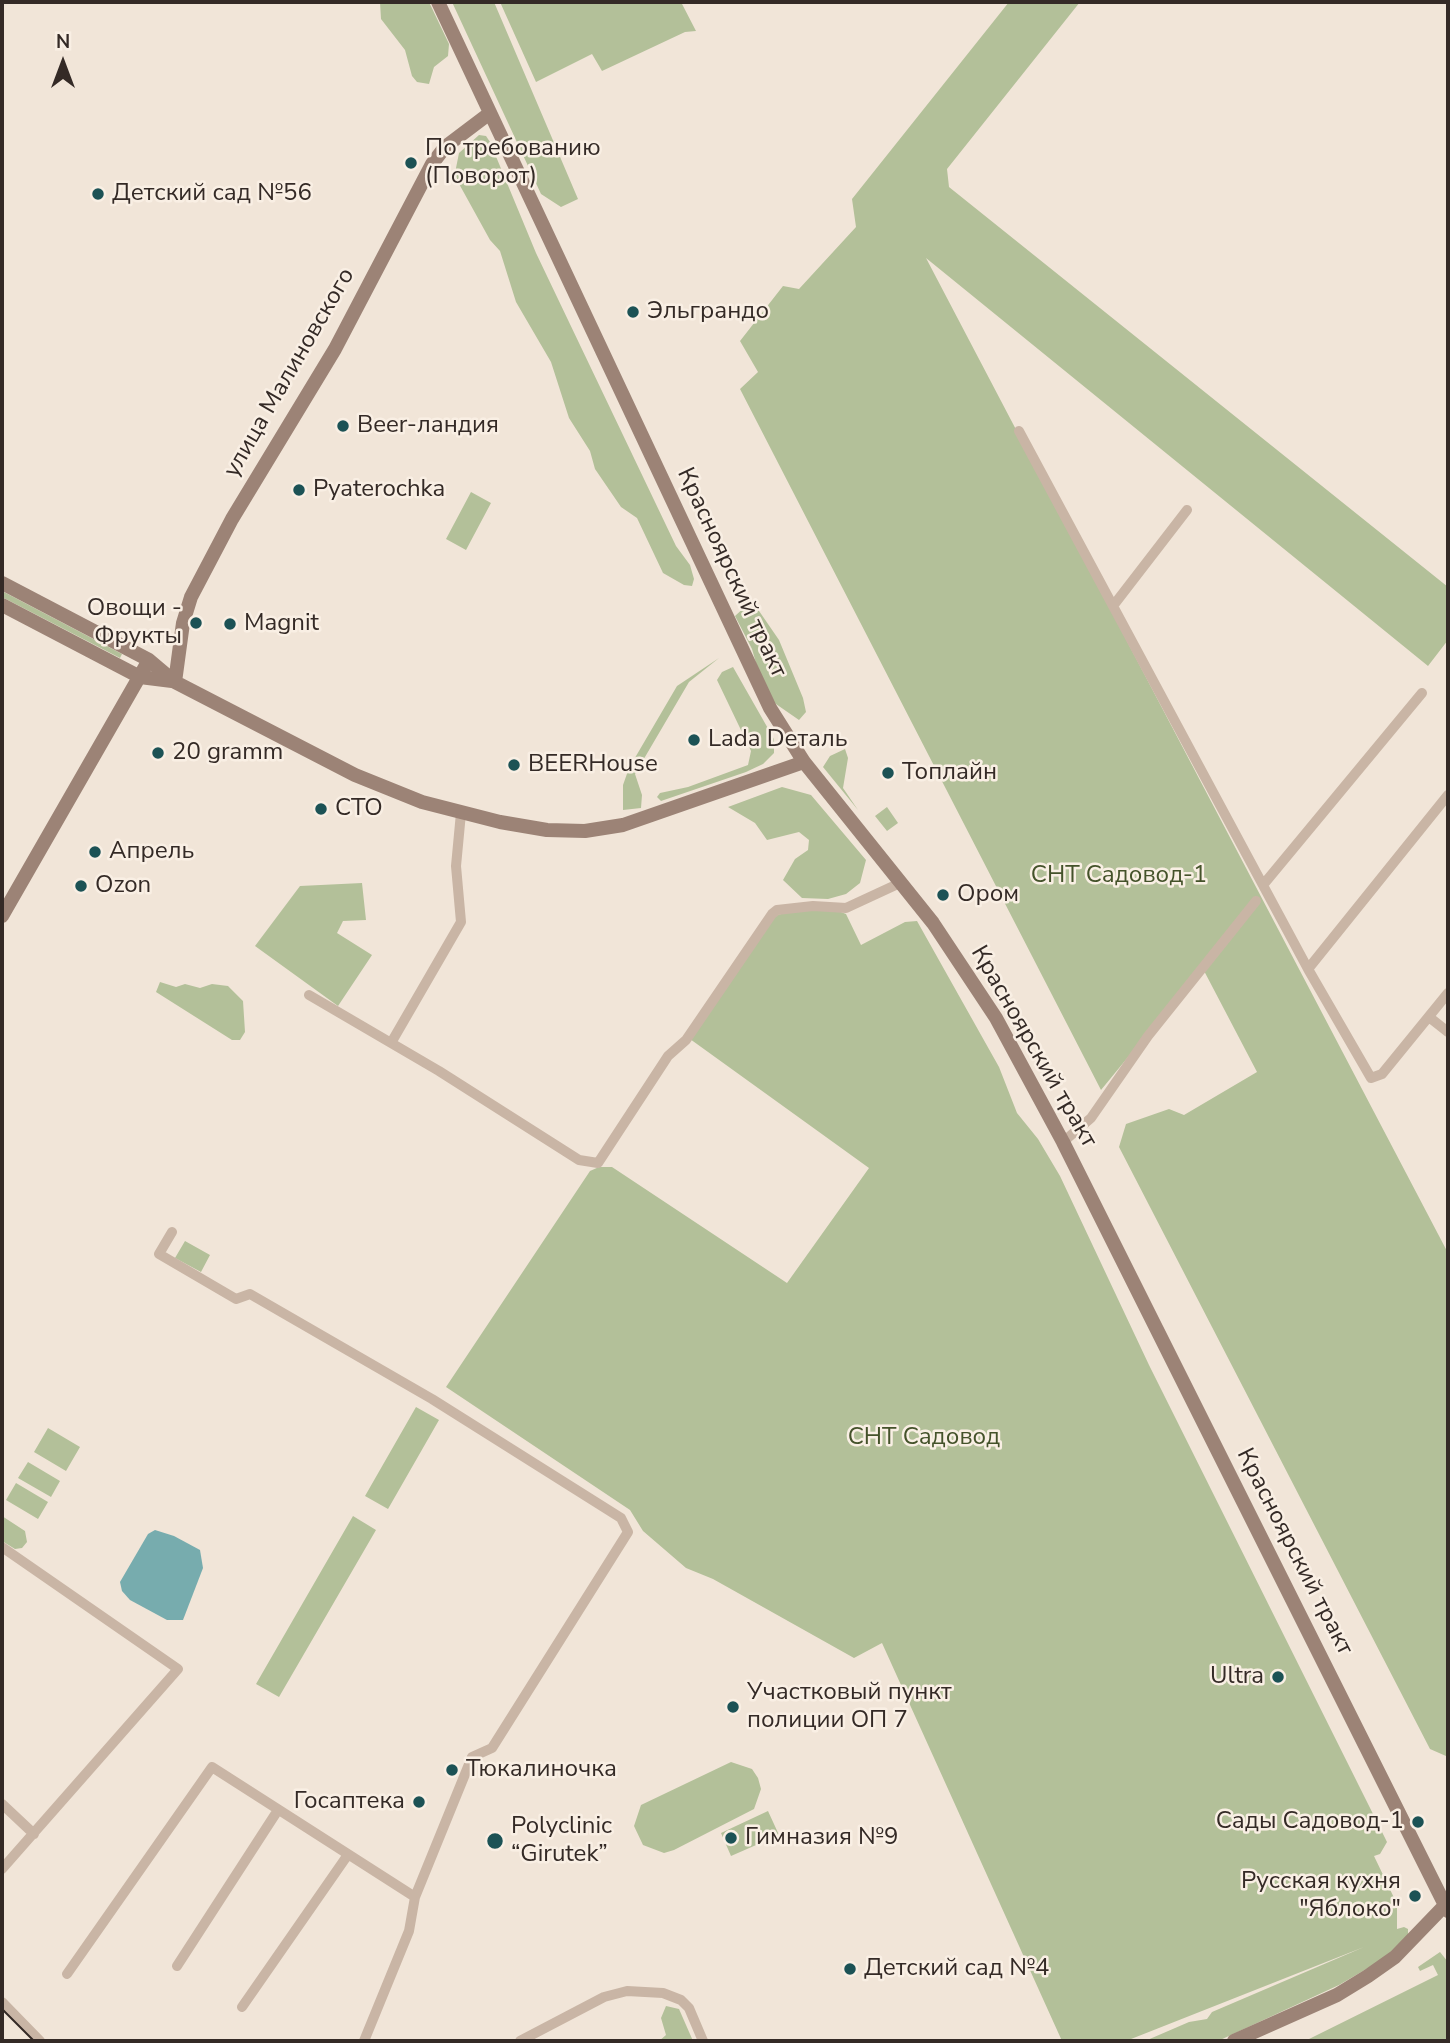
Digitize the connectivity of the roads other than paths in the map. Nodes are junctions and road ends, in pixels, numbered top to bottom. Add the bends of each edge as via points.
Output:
1 (438, 2) edge
2 (490, 113) junction
3 (1019, 431) dead end
4 (1187, 510) dead end
5 (2, 583) edge
6 (2, 605) edge
7 (1113, 606) junction
8 (149, 660) junction
9 (140, 677) junction
10 (174, 681) junction
11 (1422, 693) dead end
12 (804, 762) junction
13 (1448, 795) edge
14 (461, 813) junction
15 (900, 883) junction
16 (1263, 885) junction
17 (1256, 901) dead end
18 (2, 916) edge
19 (1308, 969) junction
20 (1448, 993) edge
21 (309, 995) dead end
22 (1429, 1017) junction
23 (1448, 1032) edge
24 (391, 1043) junction
25 (1063, 1142) junction
26 (172, 1232) dead end
27 (2, 1547) edge
28 (2, 1804) edge
29 (278, 1810) junction
30 (34, 1834) junction
31 (347, 1856) junction
32 (2, 1869) edge
33 (415, 1897) junction
34 (1447, 1906) edge
35 (177, 1966) dead end
36 (67, 1974) dead end
37 (2, 2002) edge
38 (242, 2007) dead end
39 (40, 2041) edge
40 (364, 2041) edge
41 (520, 2041) edge
42 (703, 2041) edge
43 (1234, 2041) edge

1 - 2 main road, Красноярский тракт
2 - 10 main road, улица Малиновского via 445,147 432,164 335,349 232,519 191,597
2 - 12 main road, Красноярский тракт via 765,697
3 - 7 street
4 - 7 street
5 - 8 main road
6 - 9 main road
7 - 16 street
8 - 9 main road
8 - 10 main road
9 - 10 main road
9 - 18 main road
10 - 14 main road via 355,775
11 - 16 street
12 - 14 main road via 656,815 585,831 548,830
12 - 15 main road, Красноярский тракт
13 - 19 street
14 - 24 street via 456,866 461,922
15 - 24 street via 846,908 777,910 686,1040 668,1056 597,1163 579,1160
15 - 25 main road, Красноярский тракт via 978,988
16 - 19 street
17 - 25 street via 1148,1036 1091,1118
19 - 22 street via 1371,1078 1382,1074
20 - 22 street
21 - 24 street
22 - 23 street
25 - 34 main road, Красноярский тракт
26 - 33 street via 159,1254 236,1298 250,1294 432,1399 621,1518 628,1532 492,1748 472,1757
27 - 30 street via 178,1669
28 - 30 street
29 - 31 street
29 - 35 street
29 - 36 street via 212,1767
30 - 32 street
31 - 33 street
31 - 38 street
33 - 40 street via 409,1931
34 - 43 main road via 1395,1957 1337,1996
37 - 39 street
41 - 42 street via 614,1993 663,1993 681,2000

